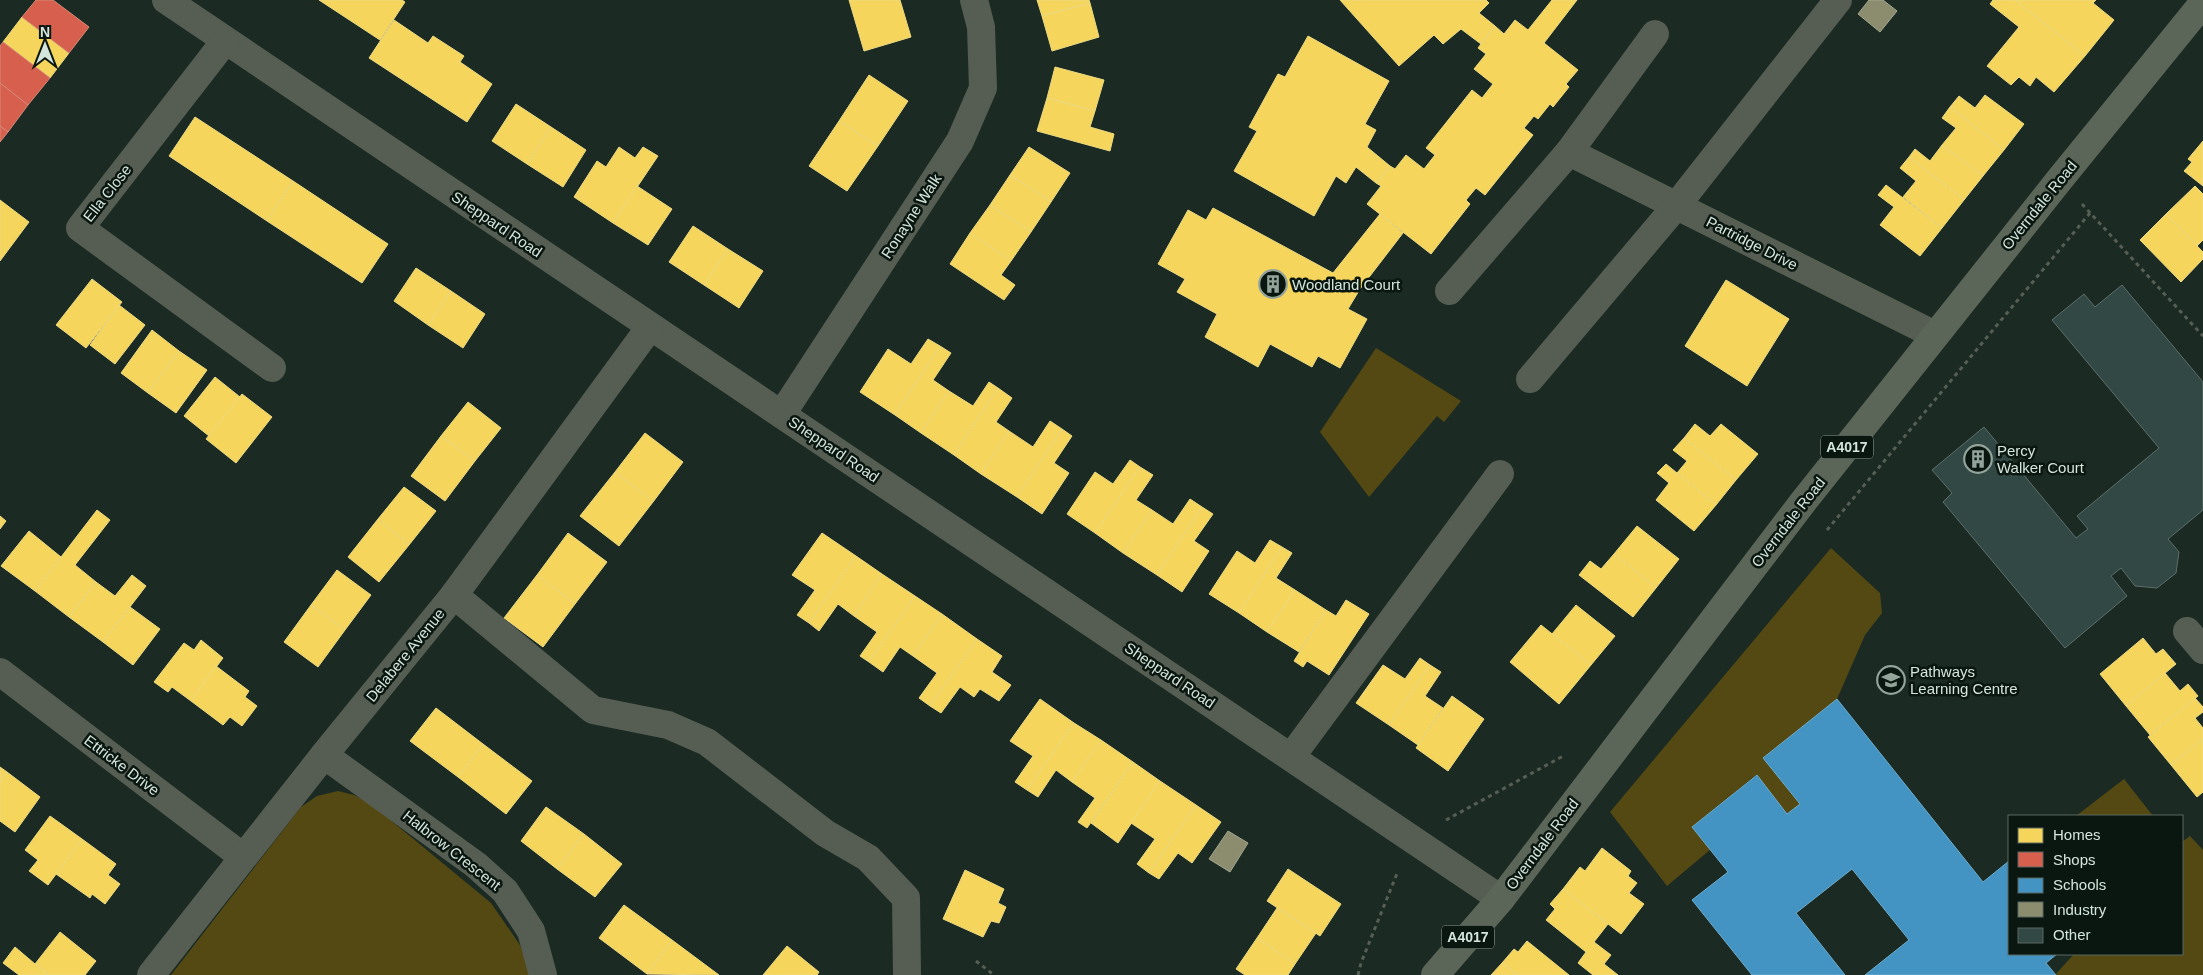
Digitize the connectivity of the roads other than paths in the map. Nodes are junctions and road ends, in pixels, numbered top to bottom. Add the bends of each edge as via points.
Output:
1 (166, 0) edge
2 (974, 0) edge
3 (1838, 0) edge
4 (2203, 3) edge
5 (1655, 34) dead end
6 (225, 41) junction
7 (1569, 152) junction
8 (1677, 206) junction
9 (1449, 291) dead end
10 (650, 327) junction
11 (1936, 335) junction
12 (272, 368) dead end
13 (1530, 379) dead end
14 (782, 414) junction
15 (1500, 474) dead end
16 (454, 595) junction
17 (0, 672) edge
18 (324, 755) junction
19 (1291, 757) junction
20 (243, 857) junction
21 (1501, 898) junction
22 (151, 975) edge
23 (543, 975) edge
24 (907, 975) edge
25 (1435, 975) edge

1 - 6 street, Sheppard Road
2 - 14 street, Ronayne Walk via 982,27 983,88 960,142
3 - 8 street
4 - 11 main road, Overndale Road / A4017
5 - 7 street
6 - 10 street, Sheppard Road
6 - 12 street, Ella Close via 80,228
7 - 8 street, Partridge Drive
7 - 9 street
8 - 11 street, Partridge Drive
8 - 13 street
10 - 14 street, Sheppard Road
10 - 16 street, Delabere Avenue
11 - 21 main road, Overndale Road / A4017 via 1803,502
14 - 19 street, Sheppard Road
15 - 19 street
16 - 18 street, Delabere Avenue
16 - 24 street via 593,710 668,725 707,742 825,833 868,858 906,898
17 - 20 street, Ettricke Drive
18 - 20 street, Delabere Avenue
18 - 23 street, Halbrow Crescent via 476,865 505,891 531,931
19 - 21 street, Sheppard Road
20 - 22 street, Delabere Avenue
21 - 25 main road, Overndale Road / A4017

